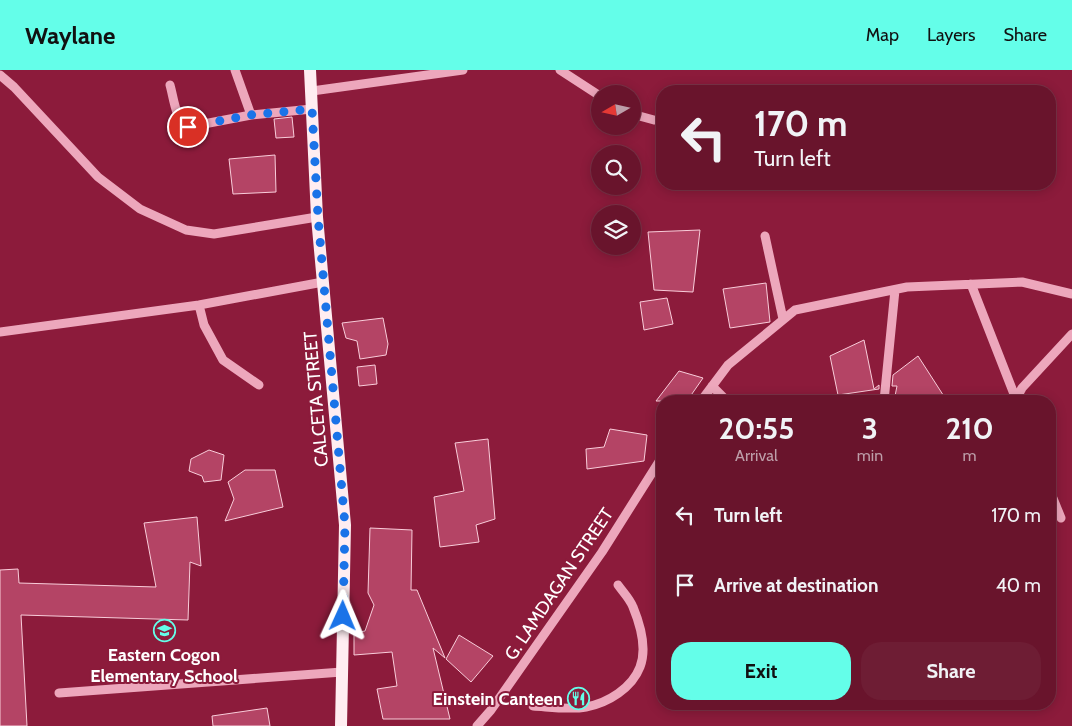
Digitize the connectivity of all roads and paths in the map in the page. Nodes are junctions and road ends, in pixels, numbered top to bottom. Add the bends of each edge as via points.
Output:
1 (235, 70) edge
2 (310, 70) edge
3 (463, 70) edge
4 (560, 70) edge
5 (0, 75) edge
6 (170, 85) dead end
7 (591, 90) edge
8 (312, 91) junction
9 (312, 109) junction
10 (250, 115) junction
11 (641, 116) edge
12 (654, 120) dead end
13 (318, 217) junction
14 (765, 236) dead end
15 (323, 282) junction
16 (971, 284) junction
17 (894, 290) junction
18 (1072, 294) edge
19 (199, 304) junction
20 (784, 319) junction
21 (0, 332) edge
22 (1072, 334) edge
23 (258, 385) dead end
24 (712, 386) junction
25 (705, 395) edge
26 (720, 395) edge
27 (885, 395) edge
28 (1014, 395) edge
29 (1018, 395) edge
30 (656, 466) edge
31 (1056, 504) edge
32 (1062, 518) dead end
33 (618, 585) dead end
34 (342, 672) junction
35 (60, 693) dead end
36 (533, 706) dead end
37 (341, 726) edge
38 (477, 726) edge

1 - 10 street
2 - 8 main road, CALCETA STREET
3 - 8 street
4 - 7 street
5 - 13 street via 98,177 140,208 186,230 214,234
6 - 10 street via 178,117 188,127
8 - 9 main road, CALCETA STREET
9 - 10 street
9 - 13 main road, CALCETA STREET
11 - 12 street
13 - 15 main road, CALCETA STREET
14 - 20 street
15 - 19 street
15 - 34 main road, CALCETA STREET via 345,525
16 - 17 street
16 - 18 street via 1022,282
16 - 28 street
17 - 20 street via 795,310
17 - 27 street
19 - 21 street
19 - 23 street via 204,324 224,360
20 - 24 street via 728,365
22 - 29 street
24 - 25 street
24 - 26 street
30 - 38 street, G. LAMDAGAN STREET via 602,552
31 - 32 street
33 - 36 street via 632,606 642,640 640,667 633,679 609,700 586,707
34 - 35 street
34 - 37 main road, CALCETA STREET

